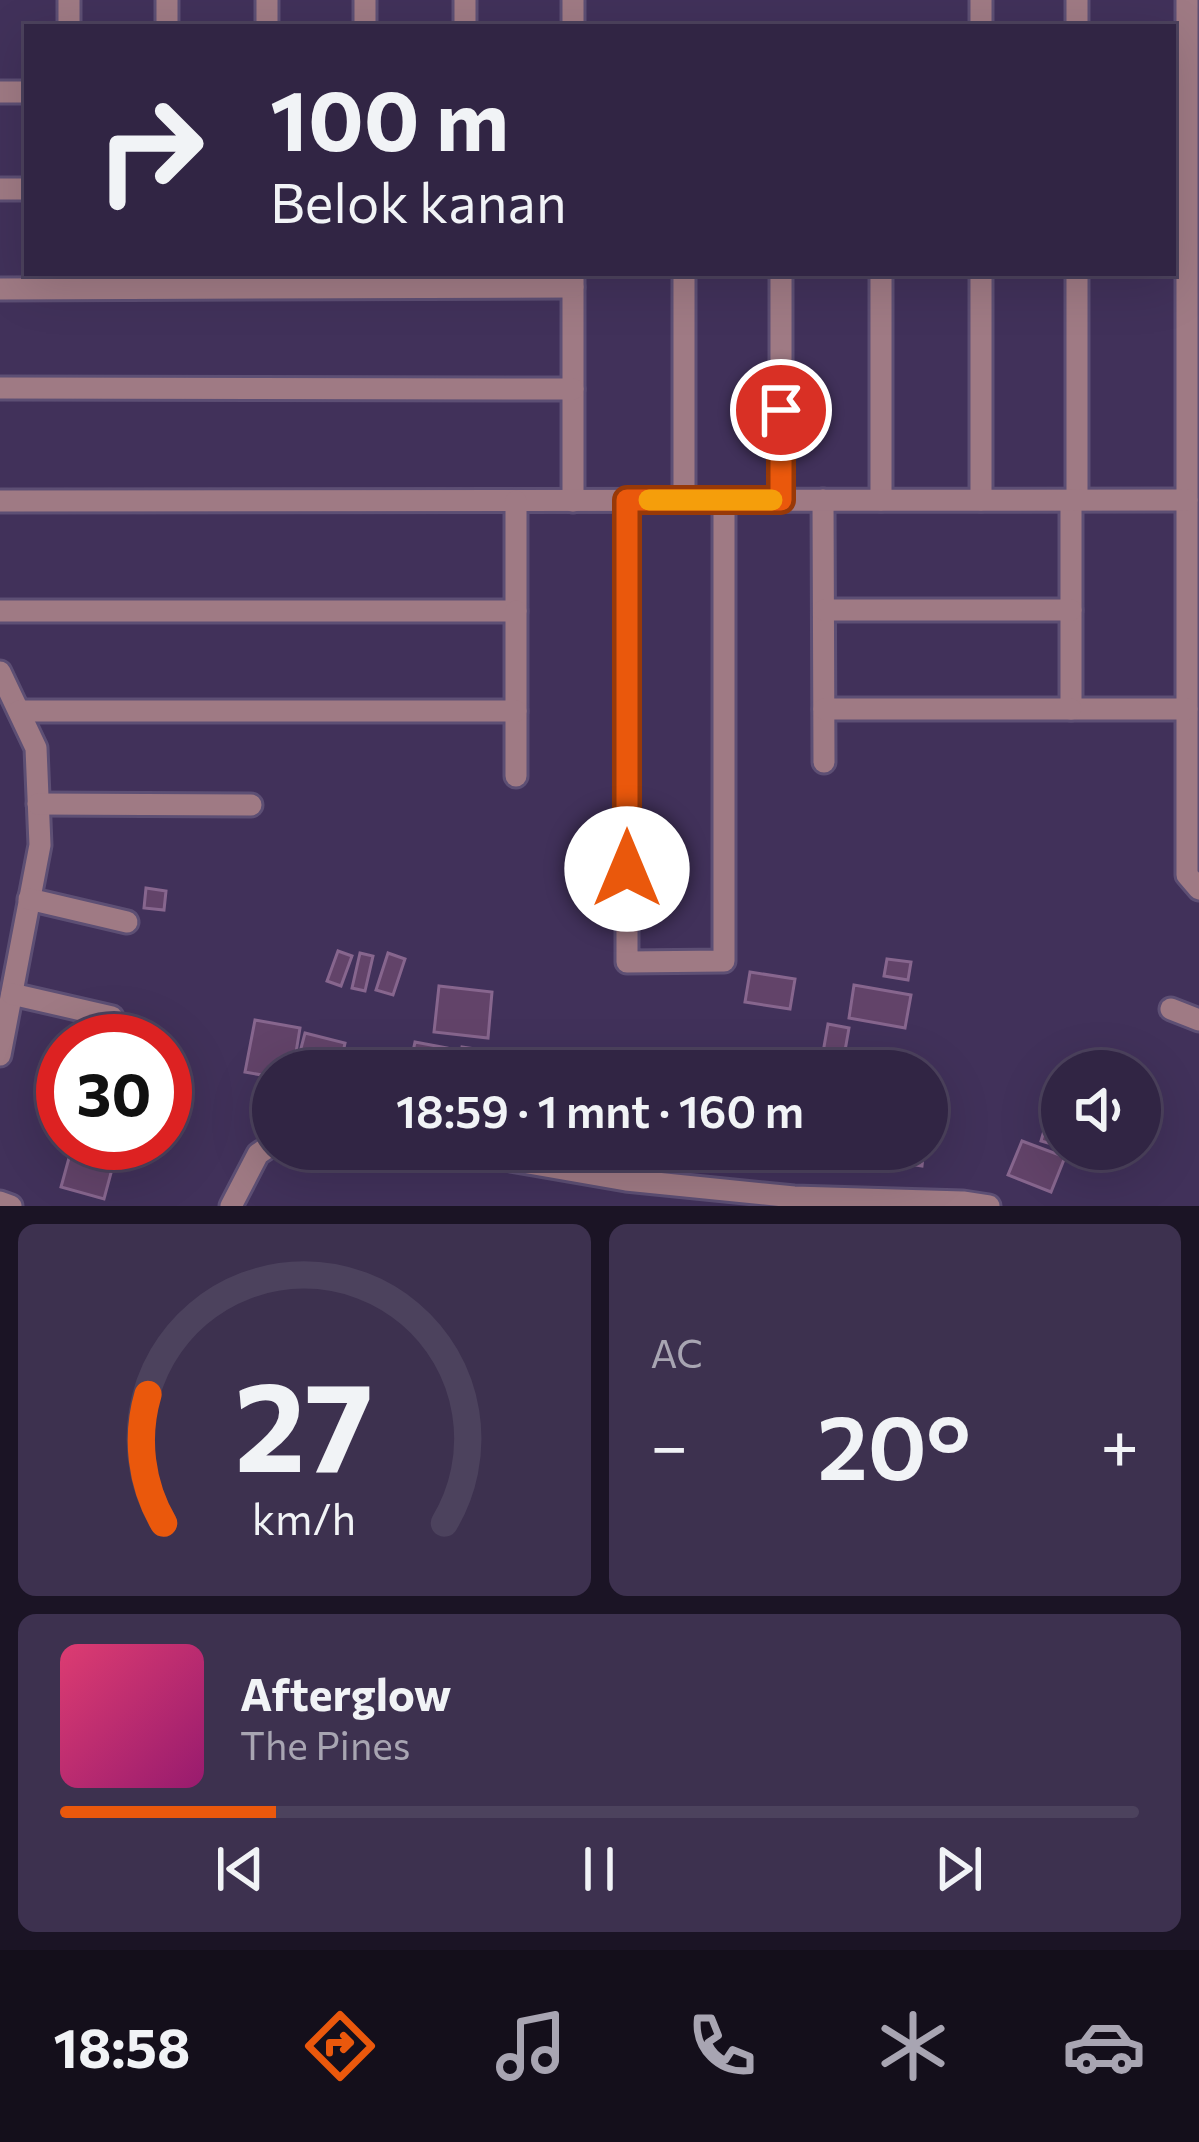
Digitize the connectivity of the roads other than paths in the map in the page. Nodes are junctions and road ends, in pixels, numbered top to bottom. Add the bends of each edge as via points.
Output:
1 (1186, 0) edge
2 (1193, 231) edge
3 (683, 276) edge
4 (781, 276) edge
5 (881, 276) edge
6 (981, 276) edge
7 (1077, 276) edge
8 (573, 280) edge
9 (0, 289) edge
10 (1193, 328) edge
11 (0, 388) edge
12 (574, 388) junction
13 (1193, 426) edge
14 (627, 500) junction
15 (684, 500) junction
16 (724, 500) junction
17 (781, 500) junction
18 (823, 500) junction
19 (881, 500) junction
20 (981, 500) junction
21 (1074, 500) junction
22 (1187, 500) junction
23 (0, 501) edge
24 (516, 501) junction
25 (574, 501) junction
26 (1193, 526) edge
27 (824, 610) junction
28 (1071, 610) junction
29 (0, 611) edge
30 (516, 611) junction
31 (1193, 624) edge
32 (0, 672) edge
33 (824, 709) junction
34 (1071, 709) junction
35 (19, 711) junction
36 (516, 711) junction
37 (1191, 717) edge
38 (824, 762) dead end
39 (516, 776) dead end
40 (38, 804) junction
41 (251, 805) dead end
42 (1193, 820) edge
43 (1199, 889) edge
44 (29, 899) junction
45 (128, 922) dead end
46 (12, 994) junction
47 (1171, 1009) dead end
48 (103, 1014) edge
49 (1199, 1020) edge
50 (0, 1055) edge
51 (252, 1166) edge
52 (569, 1170) edge
53 (0, 1202) edge
54 (11, 1206) edge
55 (231, 1206) edge
56 (989, 1206) edge

1 - 2 street
2 - 10 street
3 - 15 street
4 - 17 street
5 - 19 street
6 - 20 street
7 - 21 street
8 - 9 street
8 - 12 street
10 - 13 street
11 - 12 street
12 - 25 street
13 - 22 street
14 - 15 street
14 - 16 street via 627,962 724,961
14 - 25 street
15 - 16 street
16 - 17 street
17 - 18 street
18 - 19 street
18 - 27 street
19 - 20 street
20 - 21 street
21 - 22 street
21 - 28 street
22 - 26 street
23 - 24 street
24 - 25 street
24 - 30 street
26 - 31 street
27 - 28 street
27 - 33 street
28 - 34 street
29 - 30 street
30 - 36 street
31 - 37 street
32 - 35 street
33 - 34 street
33 - 38 street
34 - 37 street
35 - 36 street
35 - 40 street via 36,748
36 - 39 street
37 - 42 street
40 - 41 street
40 - 44 street
42 - 43 street via 1187,875
44 - 45 street
44 - 46 street
46 - 48 street
46 - 50 street
47 - 49 street
51 - 55 street
52 - 56 street via 794,1197
53 - 54 street

